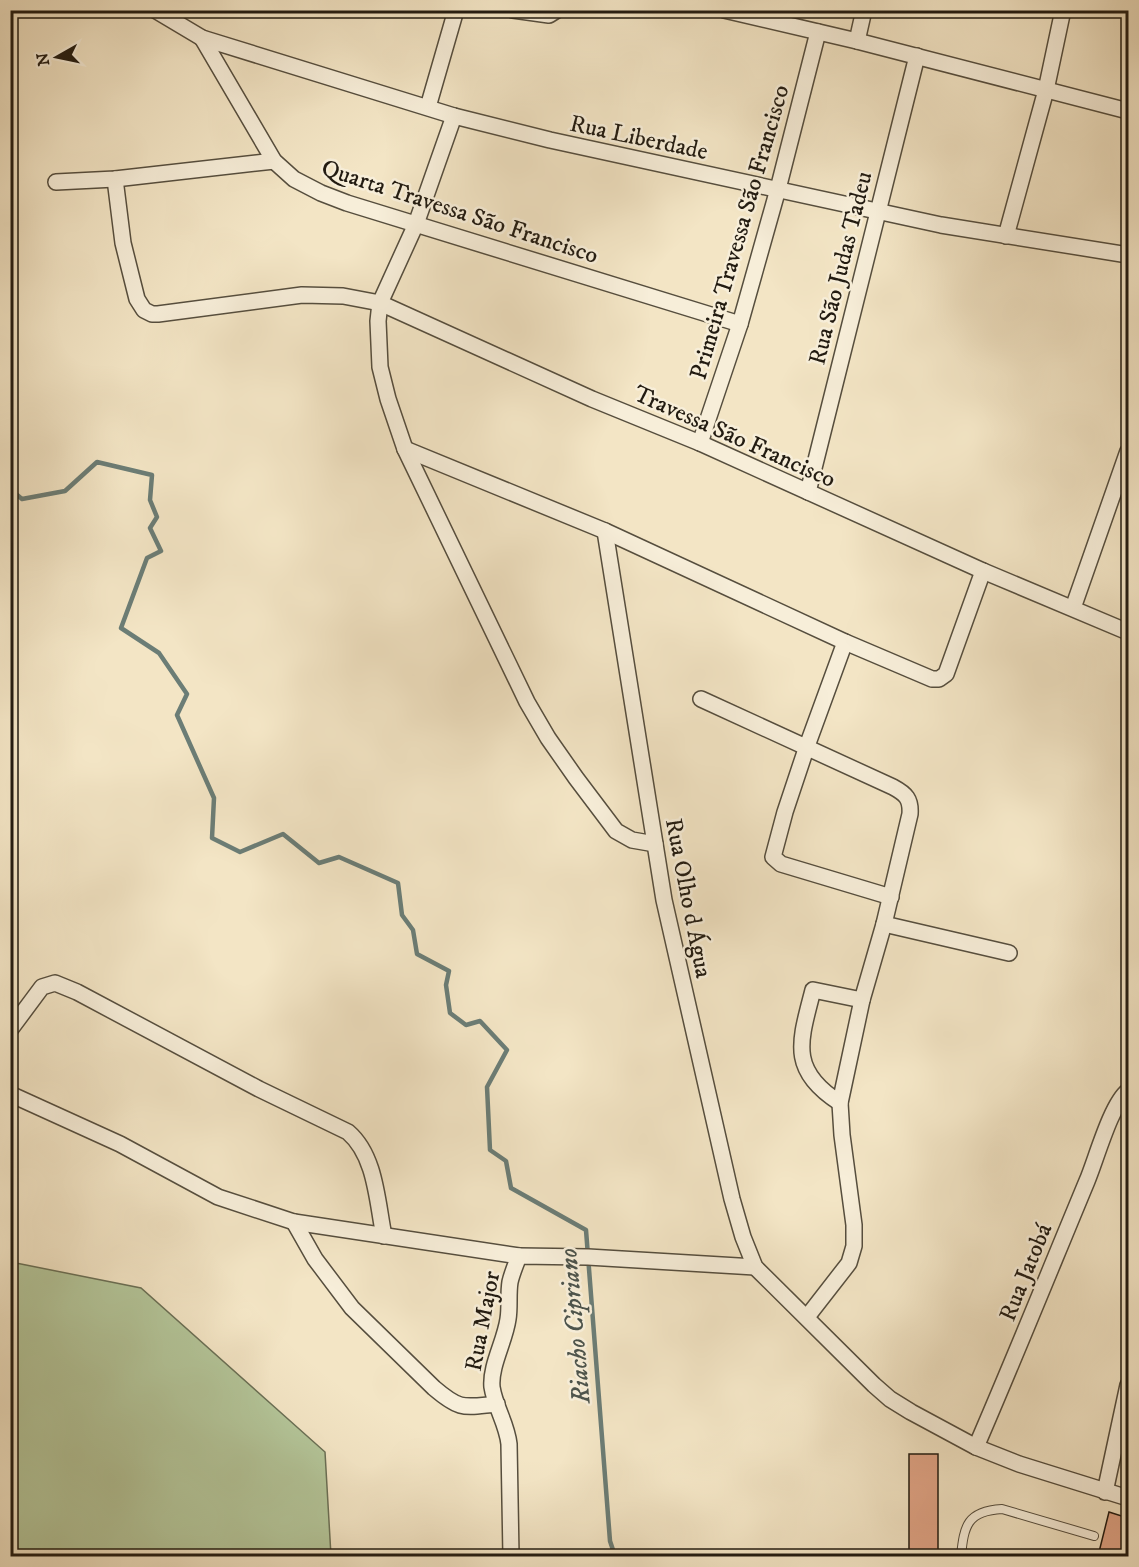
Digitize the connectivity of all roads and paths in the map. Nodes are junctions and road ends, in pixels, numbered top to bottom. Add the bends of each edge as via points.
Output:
1 (155, 10) edge
2 (456, 10) edge
3 (513, 10) edge
4 (557, 10) edge
5 (724, 10) edge
6 (864, 10) edge
7 (1063, 10) edge
8 (818, 32) junction
9 (202, 38) junction
10 (857, 41) junction
11 (917, 56) junction
12 (1046, 90) junction
13 (428, 107) junction
14 (1128, 111) edge
15 (454, 116) junction
16 (274, 161) junction
17 (115, 179) junction
18 (56, 182) dead end
19 (778, 189) junction
20 (878, 211) junction
21 (416, 224) junction
22 (1006, 236) junction
23 (1128, 255) edge
24 (380, 303) junction
25 (740, 324) junction
26 (700, 443) junction
27 (405, 449) junction
28 (1128, 451) edge
29 (808, 492) junction
30 (605, 531) junction
31 (983, 571) junction
32 (1074, 608) junction
33 (1128, 632) edge
34 (845, 642) junction
35 (700, 699) dead end
36 (807, 746) junction
37 (655, 844) junction
38 (891, 897) junction
39 (884, 924) junction
40 (1009, 953) dead end
41 (862, 1000) junction
42 (10, 1030) edge
43 (1128, 1091) edge
44 (10, 1094) edge
45 (840, 1103) junction
46 (294, 1222) junction
47 (384, 1236) junction
48 (519, 1256) junction
49 (755, 1268) junction
50 (807, 1317) junction
51 (1128, 1385) edge
52 (497, 1404) junction
53 (976, 1447) junction
54 (1106, 1492) junction
55 (1128, 1498) edge
56 (1094, 1536) dead end
57 (511, 1557) edge
58 (961, 1557) edge

1 - 9 street, Rua Liberdade
2 - 13 street
3 - 4 street via 549,15
5 - 8 street
6 - 10 street
7 - 12 street
8 - 10 street
8 - 19 street, Primeira Travessa São Francisco
9 - 13 street, Rua Liberdade
9 - 16 street, Quarta Travessa São Francisco
10 - 11 street
11 - 12 street
11 - 20 street, Rua São Judas Tadeu
12 - 14 street
12 - 22 street
13 - 15 street, Rua Liberdade
15 - 19 street, Rua Liberdade
15 - 21 street
16 - 17 street
16 - 21 street, Quarta Travessa São Francisco via 294,179 321,194
17 - 18 street
17 - 24 street, Travessa São Francisco via 129,272 140,306 149,313 322,294
19 - 20 street, Rua Liberdade
19 - 25 street, Primeira Travessa São Francisco
20 - 22 street, Rua Liberdade
20 - 29 street, Rua São Judas Tadeu
21 - 24 street
21 - 25 street, Quarta Travessa São Francisco
22 - 23 street, Rua Liberdade
24 - 26 street, Travessa São Francisco
24 - 27 street via 380,367
25 - 26 street, Primeira Travessa São Francisco
26 - 29 street, Travessa São Francisco
27 - 30 street
27 - 37 street via 548,738 616,831 632,840
28 - 32 street
29 - 31 street, Travessa São Francisco
30 - 34 street
30 - 37 street, Rua Olho d Água
31 - 32 street, Travessa São Francisco
31 - 34 street via 946,674 939,679 922,676
32 - 33 street, Travessa São Francisco
34 - 36 street
35 - 36 street
36 - 38 street via 908,798 910,814
36 - 38 street via 774,851 775,859
37 - 49 street, Rua Olho d Água via 674,951 720,1149
38 - 39 street
39 - 40 street
39 - 41 street
41 - 45 street
41 - 45 street via 813,990 802,1034 802,1061 810,1076
42 - 47 street via 42,987 61,985 348,1132 357,1140 368,1164
43 - 53 street, Rua Jatobá via 1113,1113
44 - 46 street via 120,1144 218,1197
45 - 50 street via 854,1246 849,1263
46 - 47 street
46 - 52 street via 315,1259 352,1308 434,1388 464,1407
47 - 48 street
48 - 49 street, Rua Major
48 - 52 street, Rua Major via 510,1281 508,1319 493,1370
49 - 50 street
50 - 53 street via 891,1399
51 - 54 street
52 - 57 street, Rua Major via 508,1431
53 - 54 street
54 - 55 street
56 - 58 lane via 1002,1509 986,1510 975,1515 963,1533

